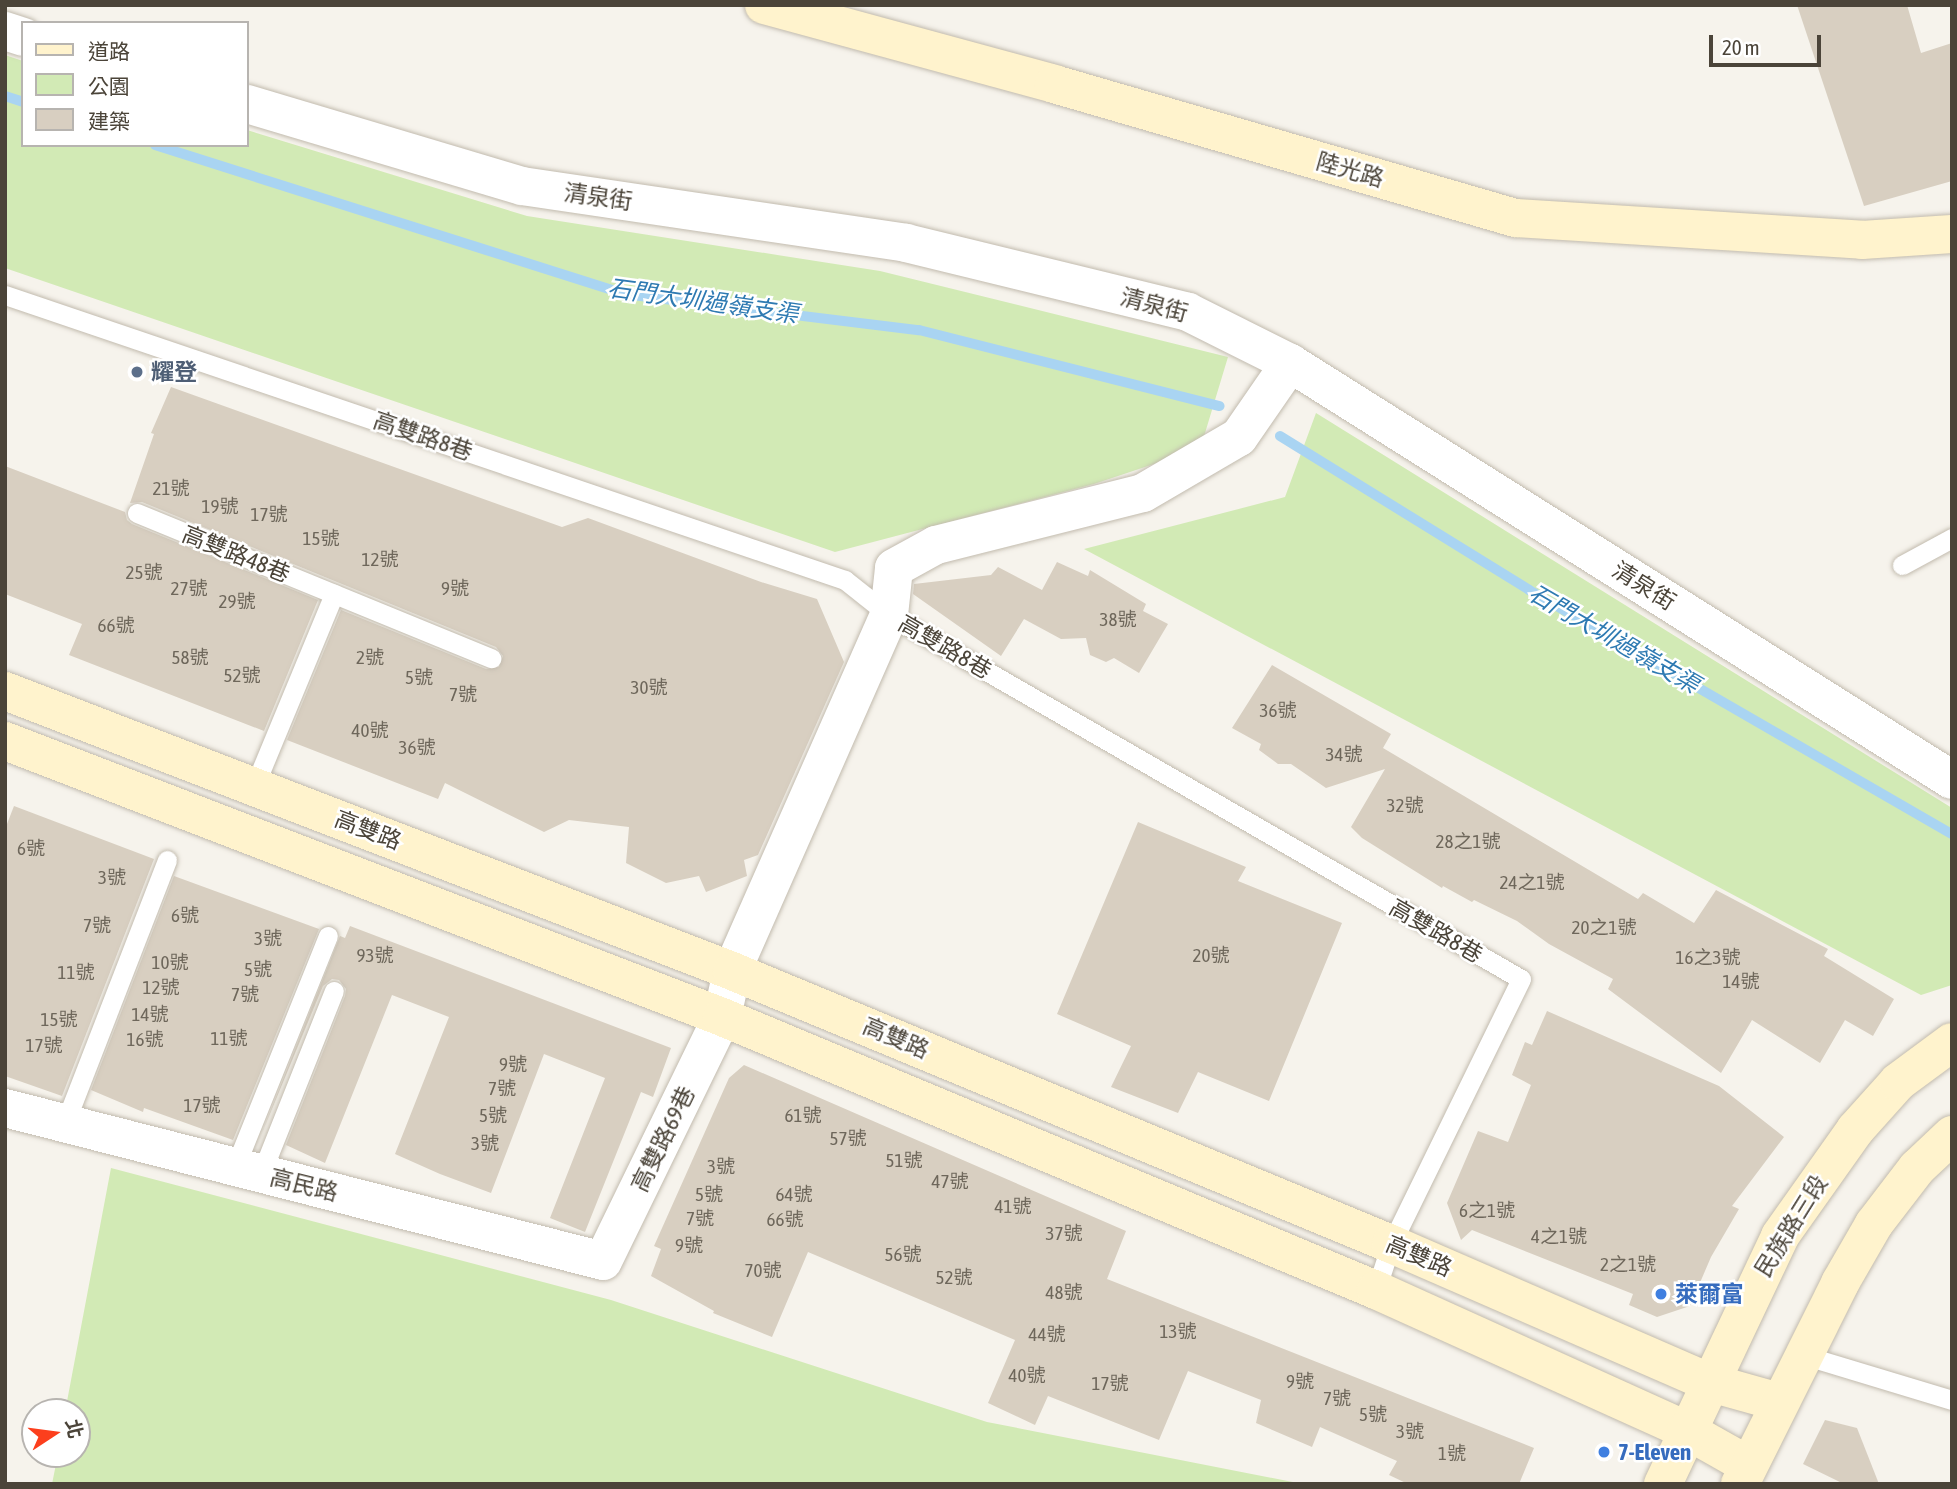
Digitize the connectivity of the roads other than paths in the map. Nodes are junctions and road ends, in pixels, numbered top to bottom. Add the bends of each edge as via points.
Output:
1 (764, 5) edge
2 (248, 104) edge
3 (1952, 234) edge
4 (5, 295) edge
5 (1290, 363) junction
6 (137, 513) dead end
7 (1952, 538) edge
8 (1902, 565) dead end
9 (334, 594) junction
10 (889, 615) junction
11 (491, 658) dead end
12 (5, 691) edge
13 (5, 741) edge
14 (1952, 780) edge
15 (254, 787) junction
16 (167, 860) dead end
17 (328, 936) dead end
18 (732, 971) junction
19 (334, 991) dead end
20 (722, 1017) junction
21 (1952, 1042) edge
22 (5, 1108) edge
23 (65, 1123) junction
24 (1952, 1135) edge
25 (248, 1170) junction
26 (1391, 1244) junction
27 (603, 1261) joint
28 (1376, 1290) junction
29 (1803, 1355) junction
30 (1711, 1383) junction
31 (1952, 1400) edge
32 (1779, 1402) junction
33 (1686, 1430) junction
34 (1744, 1475) edge
35 (1663, 1484) edge

1 - 3 street, 陸光路 via 1516,218 1862,240
2 - 5 street, 清泉街 via 522,186 906,243 1188,312
4 - 10 lane, 高雙路8巷 via 845,580
5 - 10 street, 高雙路69巷 via 1239,437 1143,493 936,545 894,568
5 - 14 street, 清泉街
6 - 9 lane, 高雙路48巷
7 - 8 lane
9 - 11 lane, 高雙路48巷
9 - 15 lane
10 - 18 street, 高雙路69巷
10 - 26 lane, 高雙路8巷 via 1521,979
12 - 15 street, 高雙路
13 - 20 street, 高雙路
15 - 18 street, 高雙路
16 - 23 lane
17 - 25 lane
18 - 20 street, 高雙路69巷
18 - 26 street, 高雙路
19 - 25 lane
20 - 27 street, 高雙路69巷
20 - 28 street, 高雙路
21 - 30 street, 民族路三段 via 1898,1082 1817,1181 1761,1272
22 - 23 street, 高民路
23 - 25 street, 高民路
24 - 29 street via 1917,1168 1874,1224
25 - 27 street, 高民路
26 - 28 lane, 高雙路8巷
26 - 30 street, 高雙路
28 - 33 street, 高雙路
29 - 31 lane
29 - 32 street
30 - 32 street, 高雙路
30 - 33 street, 民族路三段
32 - 34 street
33 - 34 street, 高雙路
33 - 35 street, 民族路三段

